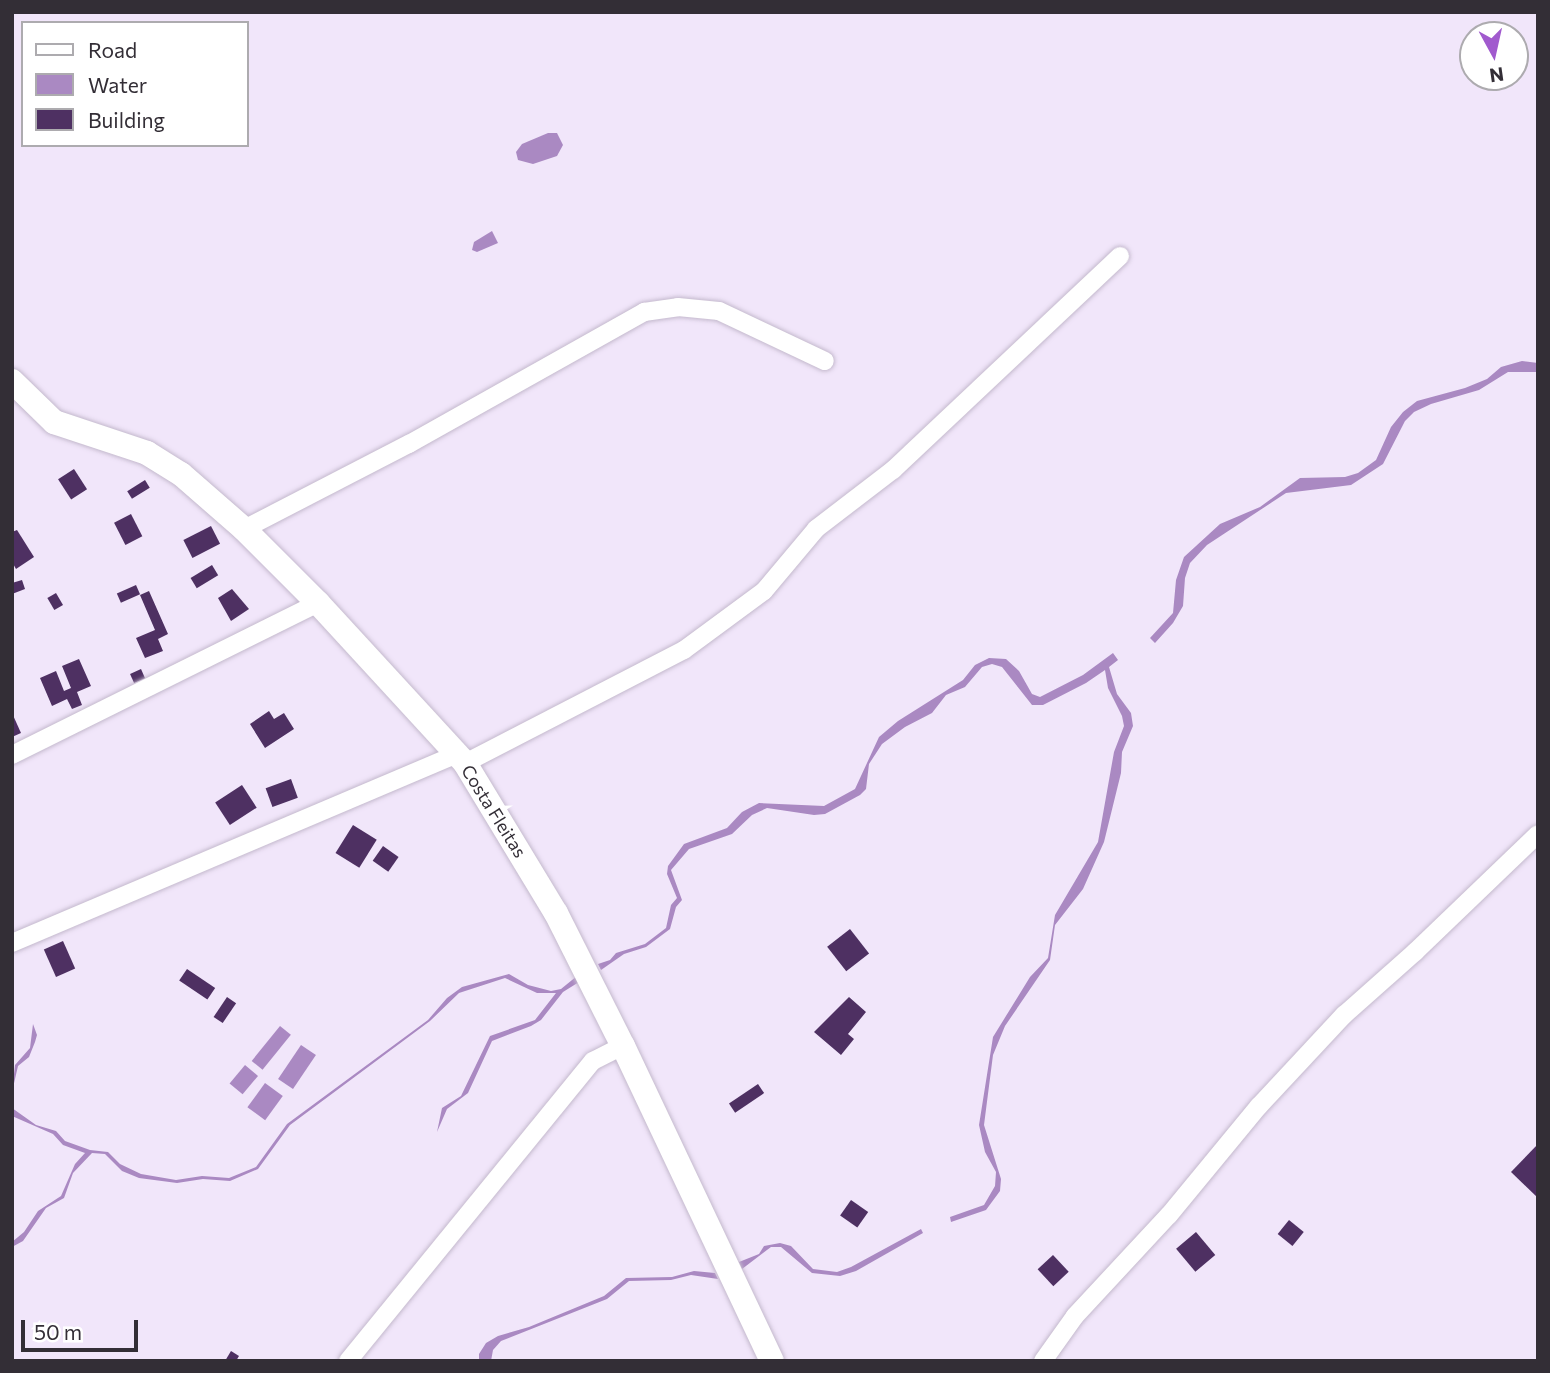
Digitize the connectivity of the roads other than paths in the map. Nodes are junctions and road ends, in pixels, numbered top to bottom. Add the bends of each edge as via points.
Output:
1 (1120, 256) dead end
2 (825, 360) dead end
3 (12, 381) edge
4 (244, 529) junction
5 (318, 603) junction
6 (12, 755) edge
7 (461, 759) junction
8 (1538, 834) edge
9 (12, 943) edge
10 (623, 1046) junction
11 (348, 1361) edge
12 (772, 1361) edge
13 (1043, 1361) edge

1 - 7 street via 893,470 816,529 764,591 684,650
2 - 4 street via 719,311 678,307 644,313
3 - 4 main road, Costa Fleitas via 54,422 147,453 165,464
4 - 5 main road, Costa Fleitas
5 - 6 street
5 - 7 main road, Costa Fleitas
7 - 9 street
7 - 10 main road, Costa Fleitas via 556,913
8 - 13 street via 1344,1014 1075,1316
10 - 11 street via 593,1061
10 - 12 main road, Costa Fleitas

